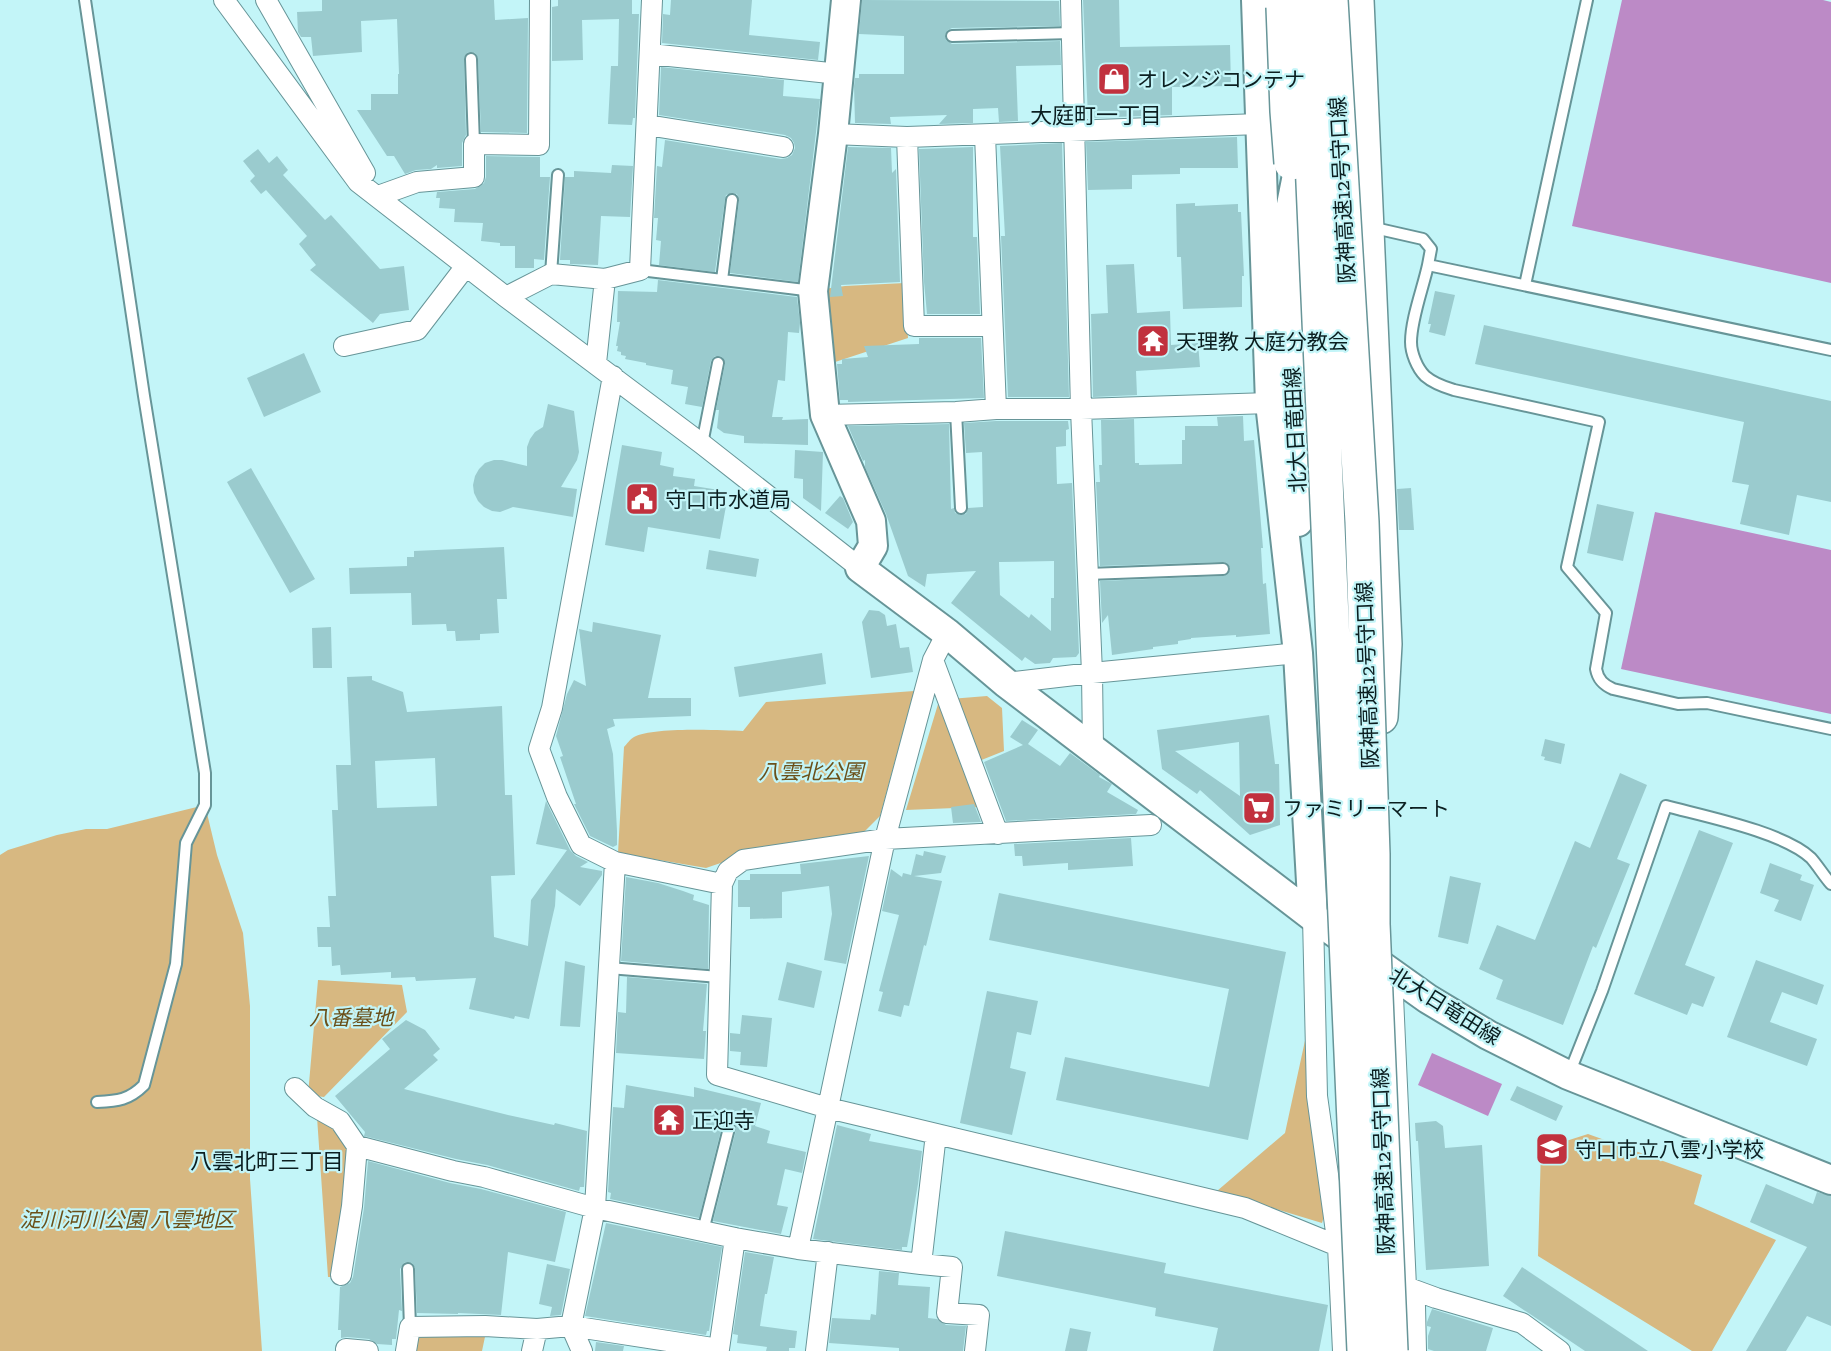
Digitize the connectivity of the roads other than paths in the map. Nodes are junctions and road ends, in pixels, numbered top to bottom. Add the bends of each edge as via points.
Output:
1 (85, 0) edge
2 (224, 0) edge
3 (266, 0) edge
4 (540, 0) edge
5 (652, 0) edge
6 (846, 0) edge
7 (1071, 0) edge
8 (1256, 0) edge
9 (1282, 0) edge
10 (1305, 0) edge
11 (1331, 0) edge
12 (1348, 0) edge
13 (1357, 0) edge
14 (1587, 0) edge
15 (1072, 33) junction
16 (952, 36) dead end
17 (650, 54) junction
18 (471, 59) dead end
19 (839, 74) junction
20 (1259, 124) junction
21 (647, 125) junction
22 (1075, 131) junction
23 (833, 134) junction
24 (985, 135) junction
25 (907, 137) junction
26 (474, 144) junction
27 (783, 147) dead end
28 (558, 175) dead end
29 (378, 196) junction
30 (732, 200) dead end
31 (1379, 229) dead end
32 (1428, 265) junction
33 (466, 266) junction
34 (640, 270) junction
35 (551, 274) junction
36 (605, 279) junction
37 (722, 280) junction
38 (1525, 285) junction
39 (813, 291) junction
40 (506, 297) junction
41 (992, 326) junction
42 (344, 346) dead end
43 (1831, 350) edge
44 (596, 363) junction
45 (718, 363) dead end
46 (1321, 367) junction
47 (613, 376) junction
48 (1270, 403) junction
49 (996, 409) junction
50 (1081, 409) junction
51 (956, 412) junction
52 (825, 415) junction
53 (702, 444) junction
54 (961, 508) dead end
55 (860, 568) junction
56 (1222, 569) dead end
57 (1088, 574) junction
58 (947, 633) junction
59 (1298, 653) junction
60 (933, 660) junction
61 (1092, 673) junction
62 (1006, 683) junction
63 (1831, 729) edge
64 (1093, 748) junction
65 (1151, 825) dead end
66 (998, 834) junction
67 (885, 839) junction
68 (1373, 854) junction
69 (615, 862) junction
70 (722, 884) junction
71 (1831, 884) edge
72 (1313, 917) junction
73 (609, 968) junction
74 (1392, 974) junction
75 (719, 977) junction
76 (1568, 1075) junction
77 (295, 1089) dead end
78 (97, 1102) dead end
79 (828, 1108) junction
80 (729, 1128) dead end
81 (936, 1134) junction
82 (357, 1146) junction
83 (1831, 1180) edge
84 (595, 1208) junction
85 (703, 1232) junction
86 (735, 1238) junction
87 (1338, 1246) junction
88 (798, 1249) junction
89 (828, 1252) junction
90 (921, 1264) junction
91 (408, 1269) dead end
92 (341, 1275) dead end
93 (1406, 1287) junction
94 (571, 1326) junction
95 (410, 1327) junction
96 (537, 1329) junction
97 (346, 1349) dead end
98 (726, 1350) edge
99 (368, 1351) edge
100 (406, 1351) edge
101 (532, 1351) edge
102 (582, 1351) edge
103 (816, 1351) edge
104 (975, 1351) edge
105 (1343, 1351) edge
106 (1364, 1351) edge
107 (1391, 1351) edge
108 (1416, 1351) edge
109 (1560, 1351) edge

1 - 78 lane via 206,773 205,805 186,843 176,964 144,1085 126,1099
2 - 29 street via 358,182
3 - 29 street
4 - 26 street via 539,145
5 - 17 street
6 - 19 main road
7 - 15 street
8 - 20 main road, 北大日竜田線
9 - 46 highway, bridge via 1294,189
10 - 46 highway, 阪神高速12号守口線, bridge
11 - 68 highway, 阪神高速12号守口線, bridge via 1362,522
12 - 59 main road, 北大日竜田線 via 1337,63 1298,170 1288,220 1285,270 1299,464
13 - 68 highway, bridge via 1385,644
14 - 38 lane
15 - 16 lane
15 - 22 street
17 - 19 street
17 - 21 street
18 - 26 lane
19 - 23 main road
20 - 22 street
20 - 48 main road, 北大日竜田線
21 - 27 street
21 - 34 street
22 - 24 street
22 - 50 street
23 - 25 street
23 - 39 main road
24 - 25 street
24 - 41 street
25 - 41 street via 914,326
26 - 29 street via 474,177 417,182
28 - 35 lane
29 - 33 street
30 - 37 lane
31 - 32 lane via 1423,239 1431,249
32 - 38 lane
32 - 63 lane via 1411,344 1425,376 1454,390 1599,422 1567,567 1606,613 1596,669 1605,685 1678,704 1707,703
33 - 40 street
33 - 42 street via 417,330
34 - 36 street
34 - 37 lane
35 - 36 street
35 - 40 street
36 - 44 street
37 - 39 lane
38 - 43 lane
39 - 52 main road
40 - 44 street
41 - 49 street
44 - 47 street
45 - 53 lane
46 - 106 highway, 阪神高速12号守口線, bridge
47 - 53 street
47 - 69 street via 552,708 539,749 556,797 581,845
48 - 50 street
48 - 59 main road, 北大日竜田線
49 - 50 street
49 - 51 street
50 - 57 street
51 - 52 street
51 - 54 lane
52 - 55 main road via 871,521 873,546
53 - 55 street
55 - 58 main road
56 - 57 lane
57 - 61 street
58 - 60 street
58 - 62 main road
59 - 61 street
59 - 72 main road, 北大日竜田線
60 - 66 street
60 - 67 street
61 - 62 street
61 - 64 street
62 - 64 main road
64 - 72 main road
65 - 66 street
66 - 67 street
67 - 70 street via 743,860 728,871
67 - 79 street
68 - 107 highway, 阪神高速12号守口線, bridge
69 - 70 street
69 - 73 street
70 - 75 street
71 - 76 lane via 1810,858 1796,848 1763,833 1666,806 1602,991
72 - 74 main road, 北大日竜田線
72 - 87 street via 1317,1096
73 - 75 lane
73 - 84 street
74 - 76 main road, 北大日竜田線 via 1480,1031
74 - 93 street
75 - 79 street via 717,1075
76 - 83 main road, 北大日竜田線
77 - 82 street via 315,1107 340,1121
79 - 81 street
79 - 88 street
80 - 85 lane
81 - 87 street via 1245,1208
81 - 90 street
82 - 84 street
82 - 92 street
84 - 85 street
84 - 94 street
85 - 86 street
86 - 88 street
86 - 98 street
87 - 93 street
87 - 105 street
88 - 89 street
89 - 90 street
89 - 103 street
90 - 104 street via 952,1267 947,1313 980,1315
91 - 95 lane
93 - 108 street via 1415,1306
93 - 109 street via 1522,1323
94 - 96 street
94 - 98 street
94 - 102 street
95 - 96 street
95 - 100 street
96 - 101 street
97 - 99 street

